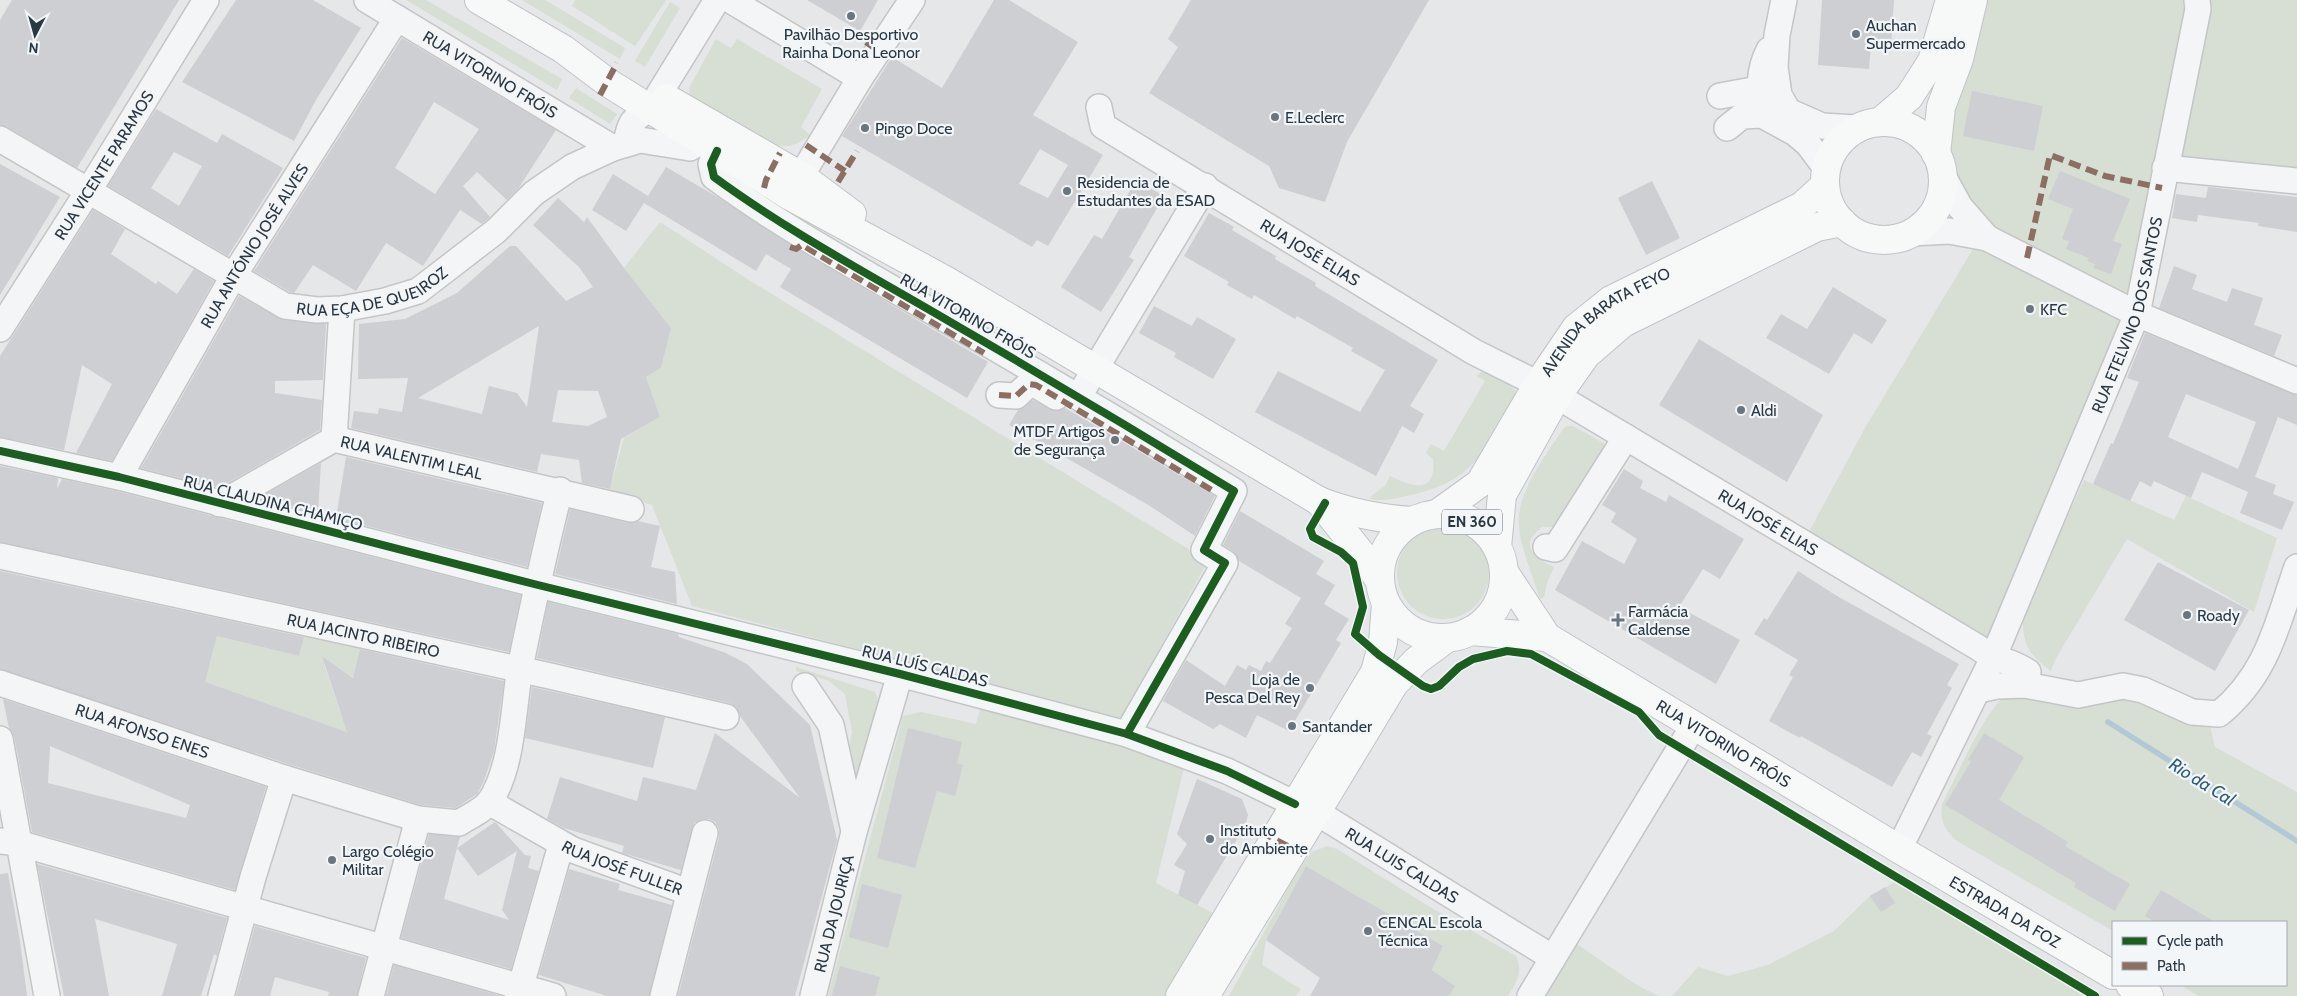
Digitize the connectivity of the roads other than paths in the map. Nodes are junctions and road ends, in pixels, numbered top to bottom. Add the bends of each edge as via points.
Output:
1 (206, 0) edge
2 (367, 0) edge
3 (479, 0) edge
4 (717, 0) edge
5 (730, 0) edge
6 (912, 0) edge
7 (1784, 0) edge
8 (1950, 0) edge
9 (1974, 0) edge
10 (2198, 0) edge
11 (397, 18) junction
12 (1777, 35) junction
13 (860, 78) junction
14 (1758, 89) junction
15 (1720, 96) dead end
16 (655, 102) junction
17 (1099, 107) dead end
18 (1788, 111) junction
19 (1762, 115) junction
20 (1869, 125) junction
21 (1727, 128) dead end
22 (0, 139) edge
23 (626, 144) junction
24 (709, 146) junction
25 (1940, 165) junction
26 (2165, 168) junction
27 (1825, 176) junction
28 (2297, 181) edge
29 (796, 186) junction
30 (1204, 186) junction
31 (88, 192) junction
32 (1842, 222) junction
33 (1911, 233) junction
34 (1987, 238) junction
35 (796, 246) dead end
36 (234, 275) junction
37 (342, 309) junction
38 (2137, 314) junction
39 (0, 329) edge
40 (984, 353) dead end
41 (1094, 369) junction
42 (2297, 382) edge
43 (1548, 390) junction
44 (999, 395) dead end
45 (1078, 397) junction
46 (1626, 437) junction
47 (334, 439) junction
48 (0, 451) edge
49 (119, 477) junction
50 (560, 490) junction
51 (1225, 492) junction
52 (1319, 501) junction
53 (220, 504) junction
54 (630, 508) dead end
55 (1425, 517) junction
56 (1546, 547) dead end
57 (0, 556) edge
58 (1500, 560) junction
59 (2297, 567) edge
60 (538, 585) junction
61 (1383, 593) junction
62 (2010, 616) junction
63 (1458, 635) junction
64 (1547, 637) junction
65 (1986, 653) junction
66 (520, 670) junction
67 (900, 674) junction
68 (2033, 682) junction
69 (0, 683) edge
70 (805, 686) dead end
71 (1978, 690) junction
72 (726, 718) dead end
73 (1694, 725) junction
74 (1127, 734) junction
75 (0, 739) edge
76 (284, 778) junction
77 (489, 802) junction
78 (1306, 808) junction
79 (418, 818) junction
80 (854, 832) junction
81 (705, 833) dead end
82 (9, 842) edge
83 (561, 845) junction
84 (1899, 849) junction
85 (688, 892) junction
86 (245, 908) junction
87 (384, 948) junction
88 (1553, 958) junction
89 (2112, 974) edge
90 (2132, 986) edge
91 (519, 991) edge
92 (47, 996) edge
93 (221, 996) edge
94 (372, 996) edge
95 (552, 996) edge
96 (663, 996) edge
97 (813, 996) edge
98 (1180, 996) edge
99 (1205, 996) edge
100 (1530, 996) edge
101 (2149, 996) edge

1 - 31 street, RUA VICENTE PARAMOS
2 - 11 street, RUA VITORINO FRÓIS
3 - 16 main road, RUA VITORINO FRÓIS / EN 360 via 562,49 613,69
4 - 16 street
5 - 13 street
6 - 13 street
7 - 12 street
8 - 20 main road via 1932,61 1909,96
9 - 25 main road via 1959,59 1940,107
10 - 26 street, RUA ETELVINO DOS SANTOS
11 - 23 street, RUA VITORINO FRÓIS
11 - 36 street, RUA ANTÓNIO JOSÉ ALVES
12 - 14 street via 1764,59
12 - 18 street via 1775,67 1778,94
13 - 29 street
14 - 15 street
14 - 18 street
14 - 19 street
16 - 23 street
16 - 24 main road, RUA VITORINO FRÓIS / EN 360
16 - 29 main road, RUA VITORINO FRÓIS / EN 360
17 - 30 street, RUA JOSÉ ELIAS via 1103,126
18 - 20 street via 1822,126
19 - 21 street via 1742,116
19 - 27 street via 1808,144
20 - 25 main road via 1902,125 1913,129 1930,144
20 - 27 main road via 1843,138 1832,152
22 - 31 street, RUA EÇA DE QUEIROZ
23 - 24 street
23 - 37 street, RUA EÇA DE QUEIROZ via 572,167 534,193 496,231 418,291
24 - 29 main road, RUA VITORINO FRÓIS / EN 360
24 - 45 street, RUA VITORINO FRÓIS via 714,177 734,191 793,230
25 - 33 main road via 1942,193 1935,210
25 - 34 street via 1960,207
26 - 28 street
26 - 38 street, RUA ETELVINO DOS SANTOS
27 - 32 main road via 1831,207
27 - 43 main road, AVENIDA BARATA FEYO via 1802,206 1611,300 1576,328
29 - 41 main road, RUA VITORINO FRÓIS / EN 360
30 - 41 street
30 - 43 street, RUA JOSÉ ELIAS via 1474,352
31 - 36 street, RUA EÇA DE QUEIROZ
31 - 39 street, RUA VICENTE PARAMOS
32 - 33 main road via 1853,231 1877,239
32 - 43 main road, AVENIDA BARATA FEYO via 1817,227 1623,323
33 - 34 street via 1949,231
34 - 38 street
35 - 40 street
36 - 37 street, RUA EÇA DE QUEIROZ via 285,306
36 - 49 street, RUA ANTÓNIO JOSÉ ALVES
37 - 47 street
38 - 42 street
38 - 62 street, RUA ETELVINO DOS SANTOS
41 - 45 street
41 - 52 main road, RUA VITORINO FRÓIS / EN 360
43 - 46 street, RUA JOSÉ ELIAS
43 - 55 main road, AVENIDA BARATA FEYO via 1480,483
43 - 58 main road, AVENIDA BARATA FEYO via 1502,495
44 - 51 street via 1016,396 1029,384 1036,385
45 - 51 street, RUA VITORINO FRÓIS
46 - 56 street via 1555,549
46 - 65 street, RUA JOSÉ ELIAS
47 - 50 street, RUA VALENTIM LEAL
47 - 53 street, RUA VALENTIM LEAL
48 - 49 street, RUA CLAUDINA CHAMIÇO
49 - 53 street, RUA CLAUDINA CHAMIÇO
50 - 54 street, RUA VALENTIM LEAL via 571,496
50 - 60 street
51 - 74 street via 1204,550 1225,563
52 - 55 main road, RUA VITORINO FRÓIS / EN 360 via 1379,519
52 - 61 main road, RUA VITORINO FRÓIS / EN 360 via 1358,550
53 - 60 street, RUA CLAUDINA CHAMIÇO
55 - 58 main road, EN 360 via 1456,515 1472,522 1487,533
55 - 61 main road via 1398,531 1387,546 1381,563
57 - 66 street, RUA JACINTO RIBEIRO
58 - 63 main road via 1503,590 1496,607 1485,621
58 - 64 main road, RUA VITORINO FRÓIS / EN 360
59 - 68 street via 2267,653 2255,676 2234,702 2219,714 2192,712 2143,690 2123,686 2078,695
60 - 66 street
60 - 67 street, RUA LUÍS CALDAS
61 - 63 main road, EN 360 via 1397,619 1411,630 1428,637
61 - 78 main road via 1383,642 1375,672
62 - 65 street, RUA ETELVINO DOS SANTOS
62 - 68 street via 2013,647
63 - 64 main road, RUA VITORINO FRÓIS / EN 360
63 - 78 main road via 1416,661 1394,684
64 - 73 main road, RUA VITORINO FRÓIS / EN 360
65 - 68 street, RUA JOSÉ ELIAS via 2015,663
65 - 71 street, RUA ETELVINO DOS SANTOS
66 - 72 street, RUA JACINTO RIBEIRO
66 - 77 street via 509,746 501,776
67 - 74 street, RUA LUÍS CALDAS
67 - 80 street, RUA DA JOURIÇA
68 - 71 street
69 - 76 street, RUA AFONSO ENES
70 - 80 street, RUA DA JOURIÇA via 831,725
71 - 84 street
73 - 84 main road, RUA VITORINO FRÓIS / EN 360
73 - 88 street
74 - 78 street, RUA LUÍS CALDAS via 1227,771
75 - 82 street
76 - 79 street, RUA AFONSO ENES
76 - 86 street
77 - 79 street, RUA AFONSO ENES via 459,823
77 - 83 street, RUA JOSÉ FULLER
78 - 88 street, RUA LUIS CALDAS
78 - 98 main road
78 - 99 main road
79 - 87 street
80 - 97 street, RUA DA JOURIÇA
81 - 85 street
82 - 86 street
82 - 92 street
83 - 85 street, RUA JOSÉ FULLER
83 - 91 street
84 - 89 main road, ESTRADA DA FOZ / EN 360
85 - 96 street, RUA JOSÉ FULLER
86 - 87 street
86 - 93 street
87 - 91 street
87 - 94 street
88 - 100 street
90 - 101 main road
91 - 95 street

